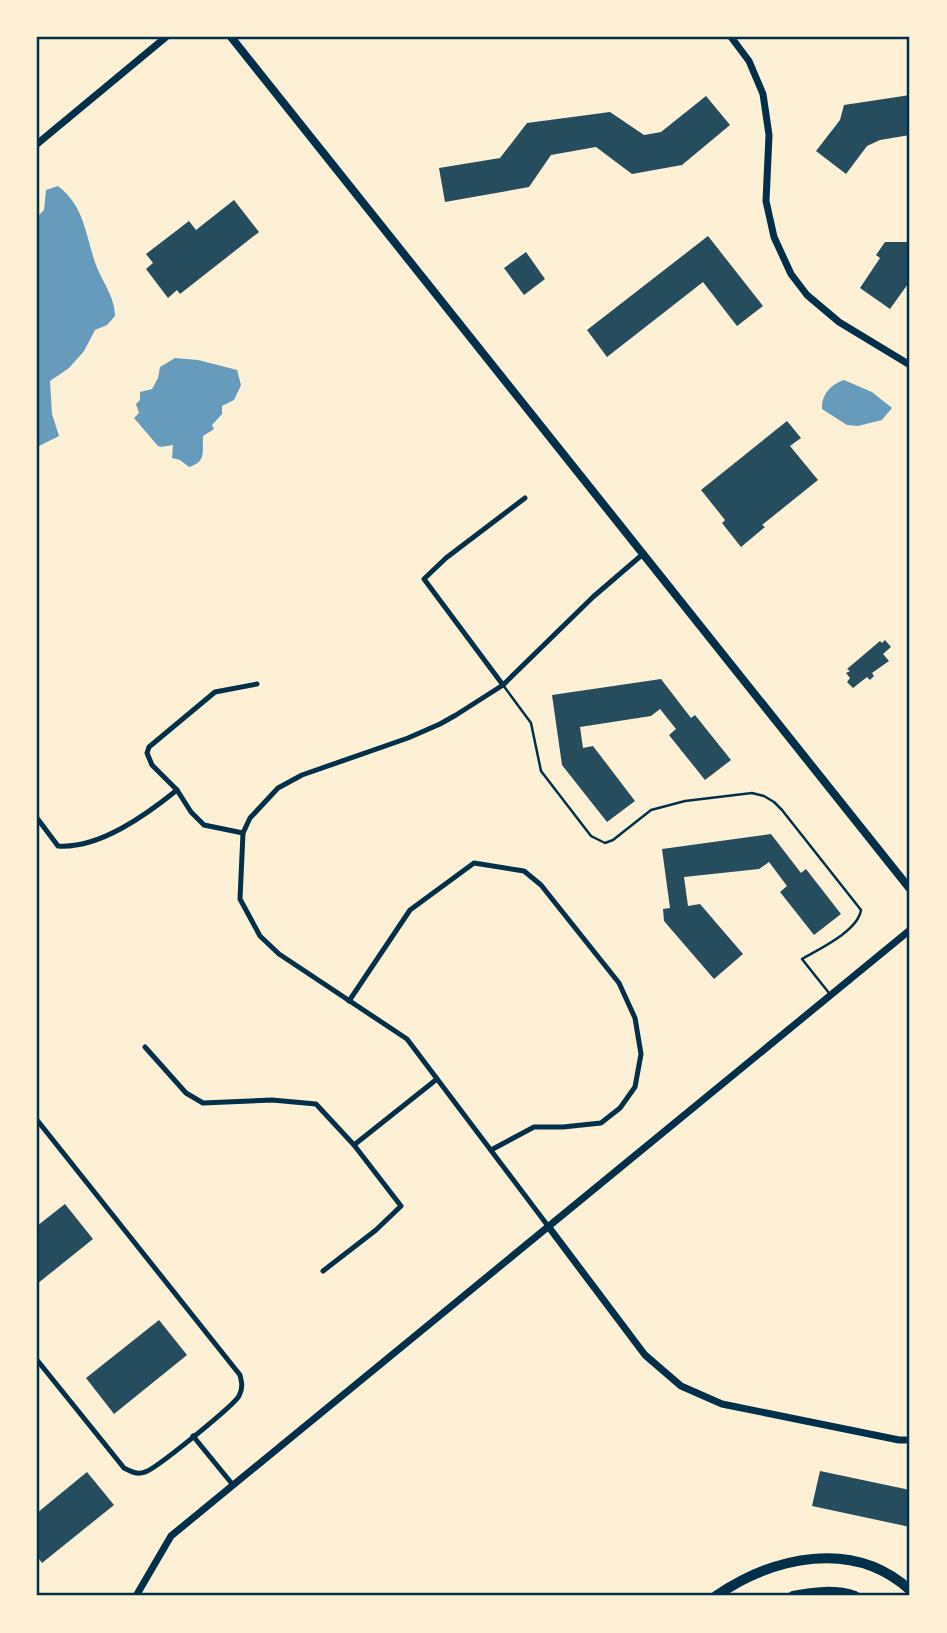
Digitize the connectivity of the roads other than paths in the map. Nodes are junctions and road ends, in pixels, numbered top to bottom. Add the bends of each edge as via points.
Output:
1 (166, 37) edge
2 (231, 37) edge
3 (731, 37) edge
4 (37, 144) edge
5 (910, 365) edge
6 (526, 498) dead end
7 (643, 554) junction
8 (257, 684) dead end
9 (503, 684) junction
10 (177, 790) junction
11 (37, 818) edge
12 (243, 833) junction
13 (910, 889) edge
14 (910, 930) edge
15 (830, 995) junction
16 (349, 1001) junction
17 (145, 1047) dead end
18 (438, 1079) junction
19 (37, 1120) edge
20 (354, 1145) junction
21 (491, 1150) junction
22 (548, 1226) junction
23 (323, 1271) dead end
24 (37, 1360) edge
25 (193, 1436) junction
26 (910, 1440) edge
27 (233, 1485) junction
28 (910, 1590) edge
29 (136, 1596) edge
30 (716, 1596) edge
31 (793, 1596) edge
32 (855, 1596) edge

1 - 4 street
2 - 7 main road
3 - 5 street via 749,61 763,94 769,135 766,201 774,237 791,274 807,295 839,322
6 - 9 street via 424,579
7 - 9 street
7 - 13 main road
8 - 10 street via 215,692 149,747 152,765
9 - 12 street via 456,715 408,738 302,775 278,788 250,818
9 - 15 lane via 531,723 544,777 598,841 613,840 651,810 685,801 752,793 774,802 861,910 857,921 837,938 802,959
10 - 11 street via 139,819 79,845 58,846
10 - 12 street via 204,825
12 - 16 street via 240,899 260,936
14 - 15 street
15 - 22 street
16 - 18 street via 407,1039
16 - 21 street via 410,910 474,863 524,871 541,885 626,996 641,1054 635,1087 620,1108 601,1123 534,1127
17 - 20 street via 186,1093 203,1103 272,1100 316,1104
18 - 20 street
18 - 21 street
19 - 25 street via 240,1375 243,1387 237,1399
20 - 23 street via 401,1206
21 - 22 street
22 - 26 street via 645,1355 681,1386 722,1404
22 - 27 street
24 - 25 street via 124,1468 136,1474 148,1472
25 - 27 street
27 - 29 street via 171,1536
28 - 30 highway via 881,1571 825,1558 796,1559 741,1579
31 - 32 highway via 812,1592

